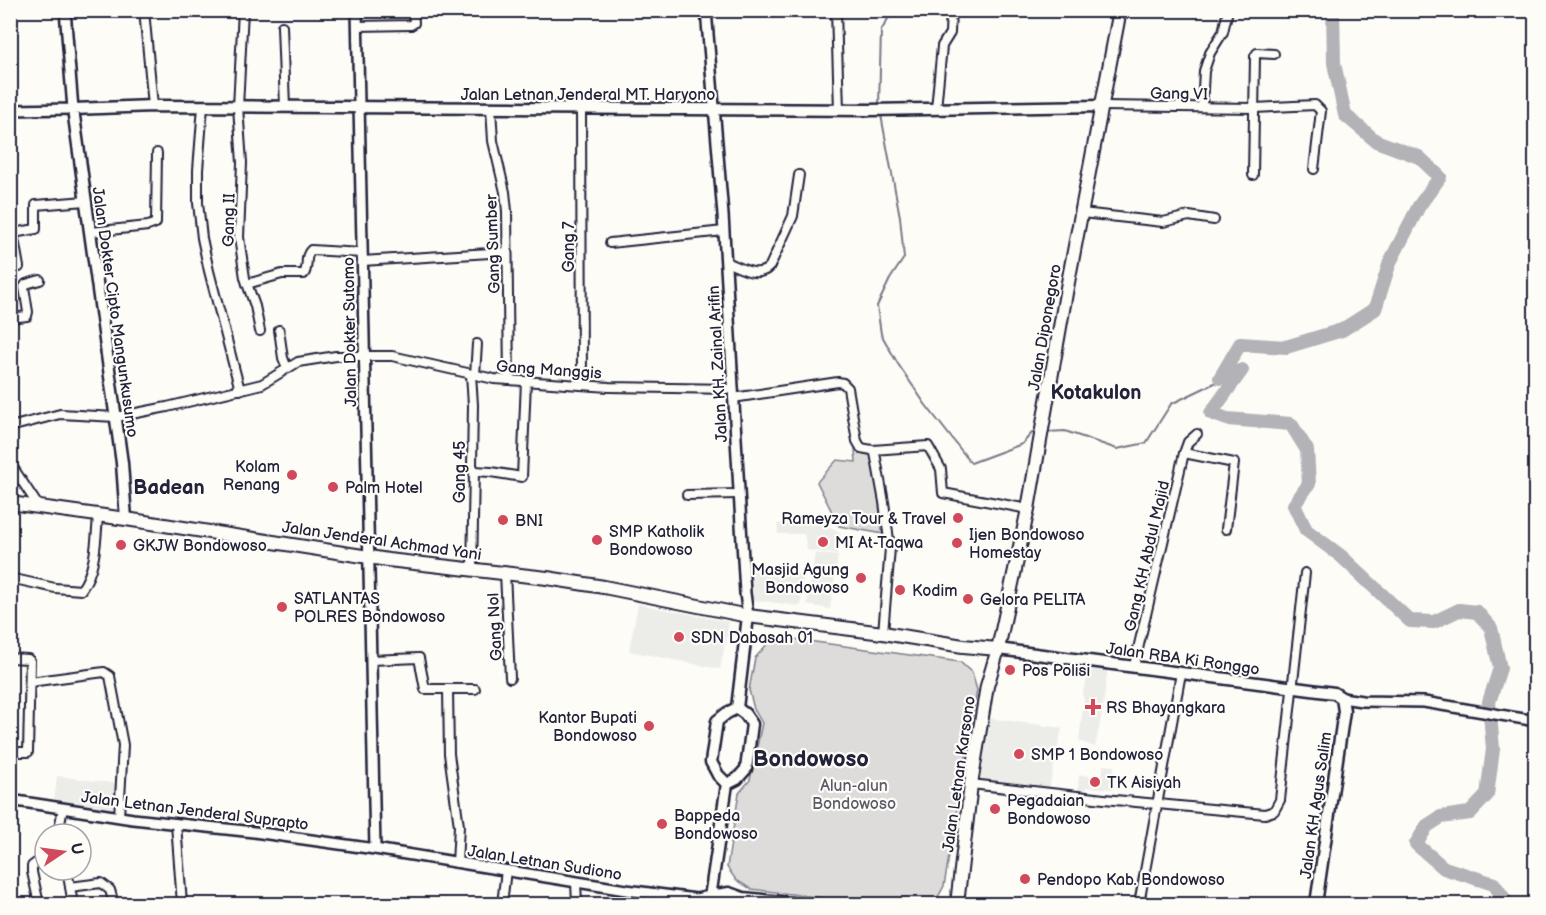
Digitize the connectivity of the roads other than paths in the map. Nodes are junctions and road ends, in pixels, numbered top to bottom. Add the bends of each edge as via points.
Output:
1 (64, 10) edge
2 (144, 10) edge
3 (243, 10) edge
4 (357, 10) edge
5 (413, 10) edge
6 (706, 10) edge
7 (836, 10) edge
8 (951, 10) edge
9 (1120, 10) edge
10 (1228, 10) edge
11 (357, 26) junction
12 (282, 27) dead end
13 (1274, 54) dead end
14 (153, 106) junction
15 (203, 106) junction
16 (1102, 106) junction
17 (238, 107) junction
18 (285, 107) junction
19 (358, 107) junction
20 (1202, 107) junction
21 (491, 108) junction
22 (581, 108) junction
23 (1255, 108) junction
24 (936, 109) junction
25 (10, 110) edge
26 (74, 110) junction
27 (714, 110) junction
28 (839, 110) junction
29 (157, 153) dead end
30 (1314, 168) dead end
31 (799, 175) dead end
32 (1253, 175) dead end
33 (86, 201) junction
34 (1082, 213) junction
35 (1214, 220) dead end
36 (724, 231) junction
37 (91, 232) junction
38 (12, 233) edge
39 (610, 243) dead end
40 (506, 252) junction
41 (362, 257) junction
42 (726, 262) junction
43 (19, 267) dead end
44 (40, 280) dead end
45 (247, 284) junction
46 (10, 318) edge
47 (279, 330) dead end
48 (260, 331) dead end
49 (477, 344) dead end
50 (364, 355) junction
51 (287, 368) junction
52 (473, 375) junction
53 (509, 380) junction
54 (526, 381) junction
55 (582, 385) junction
56 (240, 390) junction
57 (733, 393) junction
58 (116, 417) junction
59 (10, 427) edge
60 (1197, 434) dead end
61 (873, 450) junction
62 (1184, 453) junction
63 (10, 463) edge
64 (474, 471) junction
65 (739, 494) junction
66 (687, 495) dead end
67 (10, 503) edge
68 (34, 507) junction
69 (1028, 509) junction
70 (98, 516) junction
71 (126, 519) junction
72 (1226, 529) dead end
73 (369, 557) junction
74 (472, 570) junction
75 (505, 573) junction
76 (1305, 573) dead end
77 (10, 578) edge
78 (748, 616) junction
79 (883, 633) junction
80 (998, 649) junction
81 (10, 658) edge
82 (371, 660) junction
83 (1134, 666) junction
84 (1181, 673) junction
85 (510, 678) dead end
86 (30, 682) junction
87 (448, 688) junction
88 (476, 688) dead end
89 (1293, 689) junction
90 (1342, 698) junction
91 (1362, 701) junction
92 (737, 708) junction
93 (1344, 711) junction
94 (1536, 721) edge
95 (10, 752) edge
96 (727, 784) junction
97 (971, 784) junction
98 (10, 800) edge
99 (1158, 804) junction
100 (63, 808) junction
101 (119, 817) junction
102 (60, 822) edge
103 (176, 824) junction
104 (375, 849) junction
105 (457, 862) junction
106 (506, 870) junction
107 (34, 882) edge
108 (69, 882) edge
109 (576, 882) junction
110 (70, 887) junction
111 (710, 900) edge
112 (39, 904) edge
113 (73, 904) edge
114 (114, 904) edge
115 (182, 904) edge
116 (502, 904) edge
117 (577, 904) edge
118 (801, 904) edge
119 (957, 904) edge
120 (1139, 904) edge
121 (1316, 904) edge

1 - 26 street
2 - 14 street
3 - 17 street, Gang II
4 - 11 street, Jalan Dokter Sutomo
5 - 11 street via 412,25
6 - 27 street, Jalan KH. Zainal Arifin
7 - 28 street
8 - 24 street via 950,33 942,46
9 - 16 main road, Jalan Diponegoro
10 - 20 street via 1204,71
11 - 19 street, Jalan Dokter Sutomo
12 - 18 street
13 - 23 street via 1255,56
14 - 15 main road, Jalan Letnan Jenderal MT. Haryono
14 - 26 main road, Jalan Letnan Jenderal MT. Haryono
15 - 17 main road, Jalan Letnan Jenderal MT. Haryono
15 - 56 street via 198,170 202,238
16 - 20 street, Gang VI
16 - 24 main road, Jalan Letnan Jenderal MT. Haryono
16 - 34 main road, Jalan Diponegoro
17 - 18 main road, Jalan Letnan Jenderal MT. Haryono
17 - 45 street, Gang II via 242,163 239,237
18 - 19 main road, Jalan Letnan Jenderal MT. Haryono
19 - 21 main road, Jalan Letnan Jenderal MT. Haryono
19 - 41 street, Jalan Dokter Sutomo
20 - 23 street, Gang VI
21 - 22 main road, Jalan Letnan Jenderal MT. Haryono
21 - 40 street, Gang Sumber via 493,141 507,211
22 - 27 main road, Jalan Letnan Jenderal MT. Haryono
22 - 55 street, Gang 7
23 - 30 street, Gang VI via 1319,106
23 - 32 street
24 - 28 main road, Jalan Letnan Jenderal MT. Haryono
25 - 26 street
26 - 33 main road, Jalan Dokter Cipto Mangunkusumo
27 - 28 main road, Jalan Letnan Jenderal MT. Haryono
27 - 36 street, Jalan KH. Zainal Arifin
29 - 37 street via 156,223
31 - 42 street via 793,216 766,272 756,274
33 - 37 main road, Jalan Dokter Cipto Mangunkusumo
33 - 38 street via 37,204 36,229
34 - 35 street via 1163,222 1189,216
34 - 69 main road, Jalan Diponegoro
36 - 39 street
36 - 42 street, Jalan KH. Zainal Arifin
37 - 58 main road, Jalan Dokter Cipto Mangunkusumo
38 - 43 street
40 - 41 street
40 - 53 street, Gang Sumber
41 - 45 street via 311,250 304,274 282,274
41 - 50 street, Jalan Dokter Sutomo
42 - 57 street, Jalan KH. Zainal Arifin
44 - 46 street via 24,287 27,316
45 - 48 street, Gang II
47 - 51 street
49 - 52 street, Gang 45
50 - 51 street, Gang Manggis via 309,359
50 - 52 street, Gang Manggis via 392,356
50 - 73 street, Jalan Dokter Sutomo
51 - 56 street, Gang Manggis via 270,381
52 - 53 street, Gang Manggis
52 - 64 street, Gang 45
53 - 54 street, Gang Manggis
54 - 55 street, Gang Manggis
54 - 64 street via 522,477
55 - 57 street, Gang Manggis
56 - 58 street, Gang Manggis
57 - 61 street, Gang Manggis via 843,383 849,392 859,445
57 - 65 street, Jalan KH. Zainal Arifin
58 - 59 street, Gang Manggis via 60,414
58 - 71 main road, Jalan Dokter Cipto Mangunkusumo
60 - 62 street
61 - 69 street via 928,446 941,469 943,493
61 - 79 street via 890,548
62 - 72 street via 1234,463
62 - 83 street, Gang KH Abdul Majid
63 - 68 street
64 - 74 street, Gang 45
65 - 66 street
65 - 78 street, Jalan KH. Zainal Arifin
67 - 68 main road, Jalan Jenderal Achmad Yani
68 - 70 main road, Jalan Jenderal Achmad Yani
69 - 80 main road, Jalan Diponegoro
70 - 71 main road, Jalan Jenderal Achmad Yani
70 - 77 street via 91,571 81,590
71 - 73 main road, Jalan Jenderal Achmad Yani
73 - 74 main road, Jalan Jenderal Achmad Yani
73 - 82 street, Jalan Dokter Sutomo
74 - 75 main road, Jalan Jenderal Achmad Yani
75 - 78 main road, Jalan Jenderal Achmad Yani via 604,587
75 - 85 street, Gang Nol
76 - 89 street
78 - 79 main road, Jalan Jenderal Achmad Yani
78 - 92 main road
79 - 80 main road, Jalan Jenderal Achmad Yani
80 - 83 main road, Jalan RBA Ki Ronggo
80 - 97 main road, Jalan Letnan Karsono via 987,686
81 - 86 street via 30,661
82 - 87 street via 419,658 424,689
82 - 104 street, Jalan Dokter Sutomo
83 - 84 main road, Jalan RBA Ki Ronggo
84 - 89 main road, Jalan RBA Ki Ronggo
84 - 99 street
86 - 95 street via 28,752
86 - 101 street via 104,672 110,676 123,745
87 - 88 street
87 - 105 street via 449,754 459,826
89 - 90 main road, Jalan RBA Ki Ronggo via 1334,693
89 - 99 street via 1280,800 1274,811 1265,814
90 - 91 street, Jalan RBA Ki Ronggo
90 - 93 main road, Jalan KH Agus Salim
91 - 93 street, Jalan RBA Ki Ronggo
91 - 94 street, Jalan RBA Ki Ronggo via 1424,702
92 - 96 main road via 752,724 746,769
92 - 96 main road via 717,722 711,762
93 - 121 main road, Jalan KH Agus Salim
96 - 111 main road
97 - 99 street
97 - 119 main road, Jalan Letnan Karsono
98 - 100 street, Jalan Letnan Jenderal Suprapto
99 - 120 street
100 - 101 street, Jalan Letnan Jenderal Suprapto
100 - 102 street
101 - 103 street, Jalan Letnan Jenderal Suprapto
103 - 104 street, Jalan Letnan Jenderal Suprapto
103 - 115 street
104 - 105 street, Jalan Letnan Sudiono
105 - 106 street, Jalan Letnan Sudiono
106 - 109 street, Jalan Letnan Sudiono
106 - 116 street
107 - 112 street
108 - 110 street
109 - 111 street, Jalan Letnan Sudiono
109 - 117 street
110 - 113 street
110 - 114 street via 101,883 110,890
111 - 118 main road via 729,893

